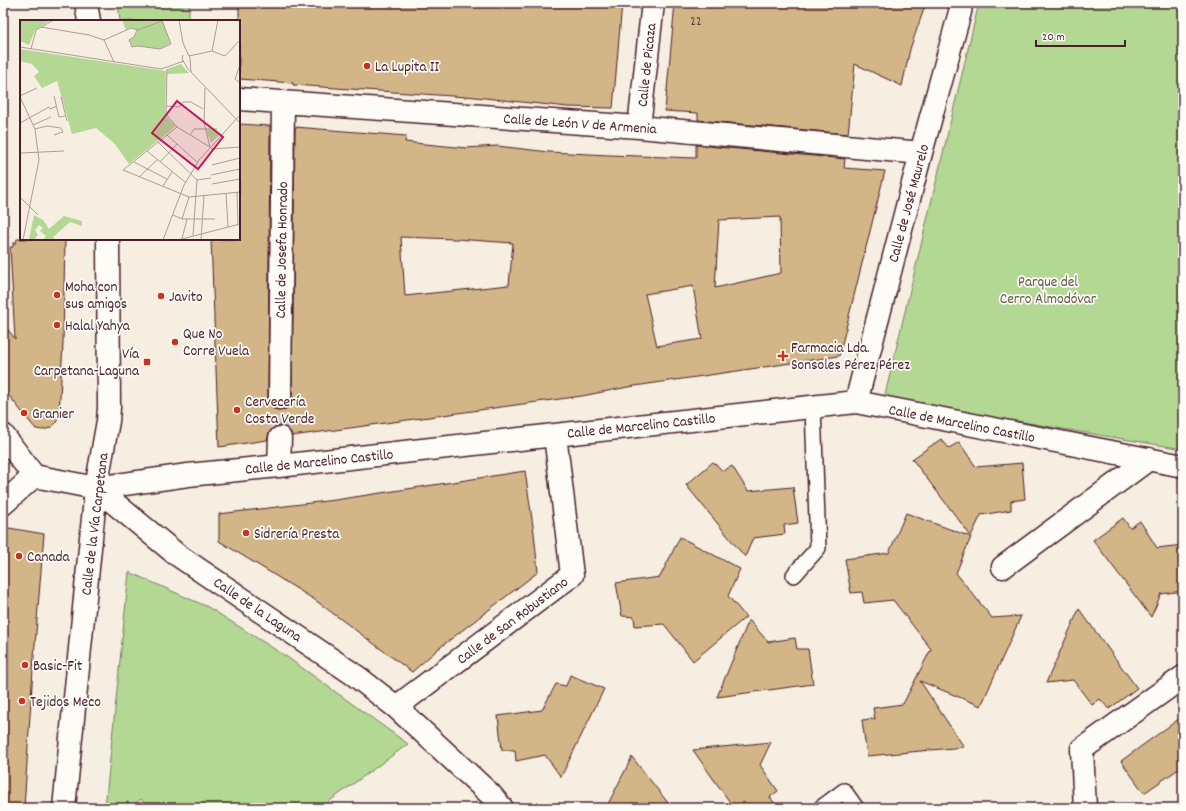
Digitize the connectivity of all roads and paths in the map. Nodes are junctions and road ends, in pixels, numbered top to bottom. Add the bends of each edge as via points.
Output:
1 (86, 3) edge
2 (653, 3) edge
3 (961, 3) edge
4 (89, 20) edge
5 (240, 99) edge
6 (283, 102) junction
7 (639, 127) junction
8 (921, 152) junction
9 (108, 240) edge
10 (280, 398) tunnel mouth
11 (856, 402) junction
12 (813, 407) junction
13 (3, 435) edge
14 (554, 435) junction
15 (280, 438) tunnel mouth
16 (1149, 459) junction
17 (279, 466) junction
18 (1183, 466) edge
19 (34, 476) junction
20 (96, 488) junction
21 (3, 504) edge
22 (1003, 567) dead end
23 (794, 575) dead end
24 (1183, 677) edge
25 (396, 707) junction
26 (64, 808) edge
27 (502, 808) edge
28 (821, 808) edge
29 (856, 808) edge
30 (1085, 808) edge

1 - 4 street
2 - 7 street, Calle de Picaza
3 - 8 street, Calle de José Maurelo
5 - 6 street, Calle de León V de Armenia
6 - 7 street, Calle de León V de Armenia
6 - 10 street, Calle de Josefa Honrado
7 - 8 street, Calle de León V de Armenia
8 - 11 street, Calle de José Maurelo
9 - 20 street, Calle de la Vía Carpetana via 109,408
11 - 12 street, Calle de Marcelino Castillo
11 - 16 street, Calle de Marcelino Castillo
12 - 14 street, Calle de Marcelino Castillo
12 - 23 lane via 818,548
13 - 19 street
14 - 17 street, Calle de Marcelino Castillo
14 - 25 street, Calle de San Robustiano via 572,575
15 - 17 street
16 - 18 street, Calle de Marcelino Castillo
16 - 22 street
17 - 20 street, Calle de Marcelino Castillo
19 - 20 street, Calle de la Laguna
19 - 21 street
20 - 25 street, Calle de la Laguna via 176,554 356,676
20 - 26 street, Calle de la Vía Carpetana
24 - 30 street via 1082,749
25 - 27 street, Calle de la Laguna
28 - 29 lane via 844,791

